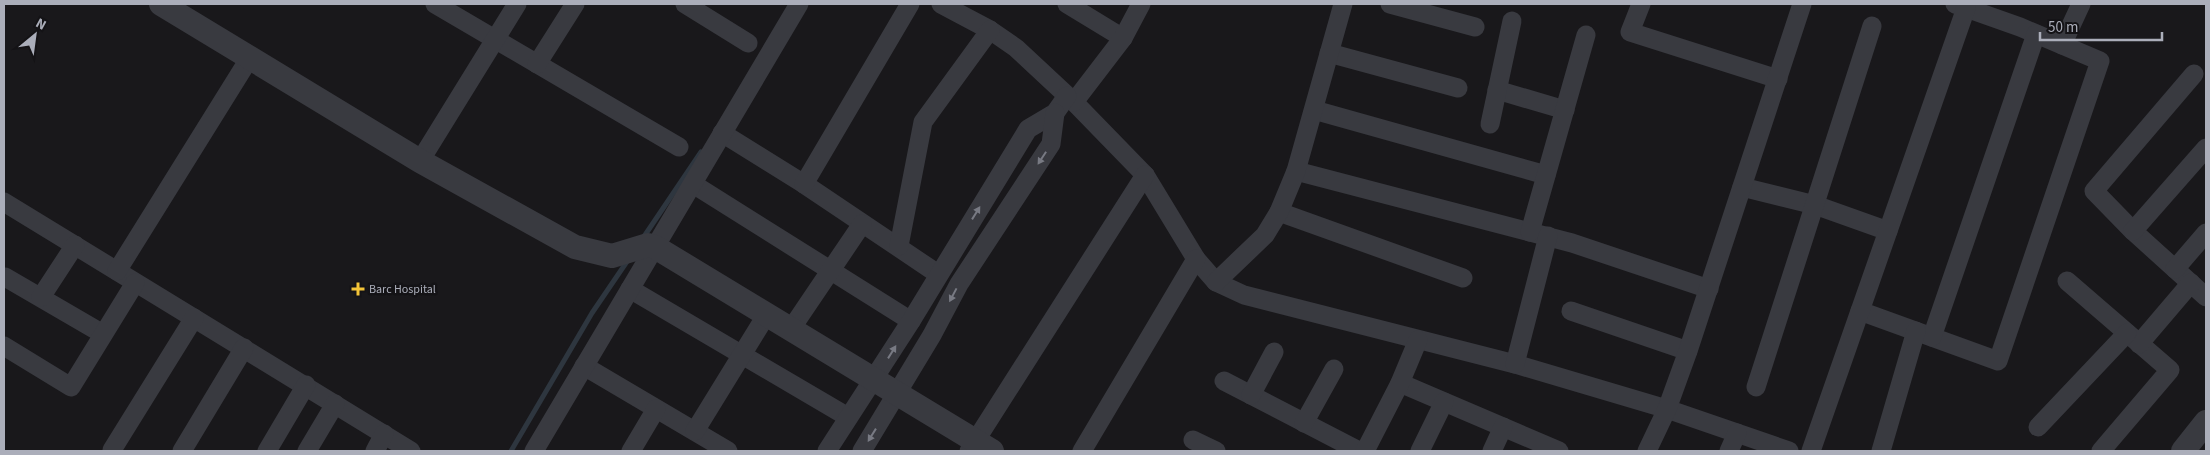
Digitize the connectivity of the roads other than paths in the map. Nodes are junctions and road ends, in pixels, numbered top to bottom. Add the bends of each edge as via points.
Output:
1 (435, 4) edge
2 (517, 4) edge
3 (575, 4) edge
4 (685, 4) edge
5 (799, 4) edge
6 (910, 4) edge
7 (942, 4) edge
8 (1067, 4) edge
9 (1141, 4) edge
10 (1344, 4) edge
11 (1390, 4) edge
12 (1641, 4) edge
13 (1802, 4) edge
14 (2081, 4) edge
15 (169, 6) edge
16 (1960, 6) edge
17 (1997, 11) edge
18 (1512, 21) dead end
19 (1872, 26) dead end
20 (1474, 27) dead end
21 (990, 30) junction
22 (2036, 34) junction
23 (1586, 35) dead end
24 (1122, 38) junction
25 (495, 40) junction
26 (748, 43) dead end
27 (2062, 45) junction
28 (1329, 54) junction
29 (249, 58) junction
30 (537, 64) junction
31 (2194, 74) dead end
32 (1778, 79) junction
33 (1458, 88) dead end
34 (1497, 90) junction
35 (1071, 99) junction
36 (1314, 110) junction
37 (1565, 110) junction
38 (1055, 113) junction
39 (1490, 124) dead end
40 (722, 133) junction
41 (679, 147) dead end
42 (2206, 148) edge
43 (420, 161) junction
44 (1296, 171) junction
45 (1145, 175) junction
46 (1546, 175) junction
47 (692, 184) junction
48 (804, 184) junction
49 (1742, 187) junction
50 (4, 202) edge
51 (1815, 205) junction
52 (1279, 212) junction
53 (862, 224) junction
54 (1888, 231) junction
55 (2133, 231) junction
56 (2206, 233) edge
57 (1539, 234) junction
58 (75, 245) junction
59 (651, 246) junction
60 (899, 246) junction
61 (1196, 259) junction
62 (2175, 269) junction
63 (830, 270) junction
64 (117, 271) junction
65 (938, 274) junction
66 (5, 277) dead end
67 (1463, 278) dead end
68 (2067, 281) dead end
69 (1216, 282) junction
70 (135, 283) junction
71 (2191, 283) junction
72 (630, 289) junction
73 (1709, 289) junction
74 (41, 297) junction
75 (2206, 297) edge
76 (1571, 311) dead end
77 (1860, 311) junction
78 (767, 314) junction
79 (194, 318) junction
80 (911, 321) junction
81 (791, 328) junction
82 (102, 334) junction
83 (1924, 334) junction
84 (2133, 338) junction
85 (1418, 340) junction
86 (4, 346) edge
87 (244, 348) junction
88 (1688, 351) junction
89 (1274, 352) dead end
90 (742, 355) junction
91 (1515, 364) junction
92 (584, 366) junction
93 (1334, 369) dead end
94 (873, 380) junction
95 (1224, 381) dead end
96 (1400, 383) junction
97 (306, 385) junction
98 (1756, 386) dead end
99 (896, 395) junction
100 (1250, 395) junction
101 (1444, 402) junction
102 (334, 404) junction
103 (656, 409) junction
104 (1667, 409) junction
105 (848, 417) junction
106 (2206, 422) edge
107 (1304, 423) junction
108 (1503, 427) junction
109 (2038, 427) dead end
110 (1737, 433) junction
111 (384, 434) junction
112 (1193, 440) dead end
113 (703, 441) edge
114 (979, 447) edge
115 (112, 450) dead end
116 (182, 451) edge
117 (267, 451) edge
118 (307, 451) edge
119 (375, 451) edge
120 (411, 451) edge
121 (534, 451) edge
122 (631, 451) edge
123 (728, 451) edge
124 (827, 451) edge
125 (862, 451) edge
126 (1082, 451) edge
127 (1216, 451) edge
128 (1359, 451) edge
129 (1365, 451) edge
130 (1420, 451) edge
131 (1492, 451) edge
132 (1559, 451) edge
133 (1647, 451) edge
134 (1729, 451) edge
135 (1789, 451) edge
136 (1811, 451) edge
137 (1881, 451) edge
138 (2100, 451) edge
139 (2182, 451) edge

1 - 25 street
2 - 25 street
3 - 30 street
4 - 26 street
5 - 40 street
6 - 48 street
7 - 21 street
8 - 24 street
9 - 24 street
10 - 28 street
11 - 20 street
12 - 32 street via 1630,32
13 - 32 street
14 - 27 street
15 - 29 street
16 - 17 street
16 - 54 street
17 - 22 street
18 - 34 street
19 - 51 street
21 - 35 street via 1016,48
21 - 60 street via 923,122
22 - 27 street
22 - 83 street
23 - 37 street
24 - 35 street
25 - 30 street
25 - 43 street
27 - 83 street via 2100,61 1998,361
28 - 33 street
28 - 36 street
29 - 43 street
29 - 64 street
30 - 41 street
31 - 55 street via 2094,191
32 - 49 street
34 - 37 street
34 - 39 street
35 - 38 street
35 - 45 street
36 - 44 street
36 - 46 street
37 - 46 street
65 -> 38 street via 1028,129
38 -> 99 street via 1051,144 959,284
40 - 47 street
40 - 48 street
42 - 55 street
43 - 59 street via 575,247 612,256
44 - 52 street
44 - 57 street
45 - 61 street
45 - 114 street
46 - 57 street
47 - 59 street
47 - 63 street
48 - 53 street
49 - 51 street
49 - 73 street
50 - 58 street
51 - 54 street
51 - 98 street
52 - 67 street
52 - 69 street via 1265,236
53 - 60 street
53 - 63 street
54 - 77 street
55 - 62 street
56 - 62 street
57 - 73 street
57 - 91 street
58 - 64 street
58 - 74 street
59 - 72 street
59 - 78 street
60 - 65 street
61 - 69 street
61 - 126 street
62 - 71 street
63 - 80 street
63 - 81 street
64 - 70 street
65 - 80 street
66 - 74 street
68 - 84 street
69 - 85 street via 1244,295
70 - 79 street
70 - 82 street
71 - 75 street
71 - 84 street
72 - 90 street
72 - 92 street
73 - 88 street
74 - 82 street
76 - 88 street
77 - 83 street
77 - 136 street
78 - 81 street
78 - 90 street
79 - 87 street
79 - 115 street
94 -> 80 street
81 - 94 street
82 - 86 street via 71,387
83 - 137 street
84 - 109 street
84 - 138 street via 2170,370
85 - 91 street
85 - 96 street
87 - 97 street
87 - 116 street
88 - 104 street
89 - 100 street
90 - 105 street
90 - 113 street
91 - 104 street
92 - 103 street
92 - 121 street
93 - 107 street
94 - 99 street
94 - 105 street
95 - 100 street
96 - 101 street
96 - 129 street
97 - 102 street
97 - 117 street
99 - 114 street
99 -> 125 street
100 - 107 street
101 - 108 street
101 - 130 street
102 - 111 street
102 - 118 street
103 - 113 street
103 - 122 street
104 - 110 street
104 - 133 street
105 - 124 street
106 - 139 street
107 - 128 street
108 - 131 street
108 - 132 street
110 - 134 street
110 - 135 street
111 - 119 street
111 - 120 street
112 - 127 street
113 - 123 street

